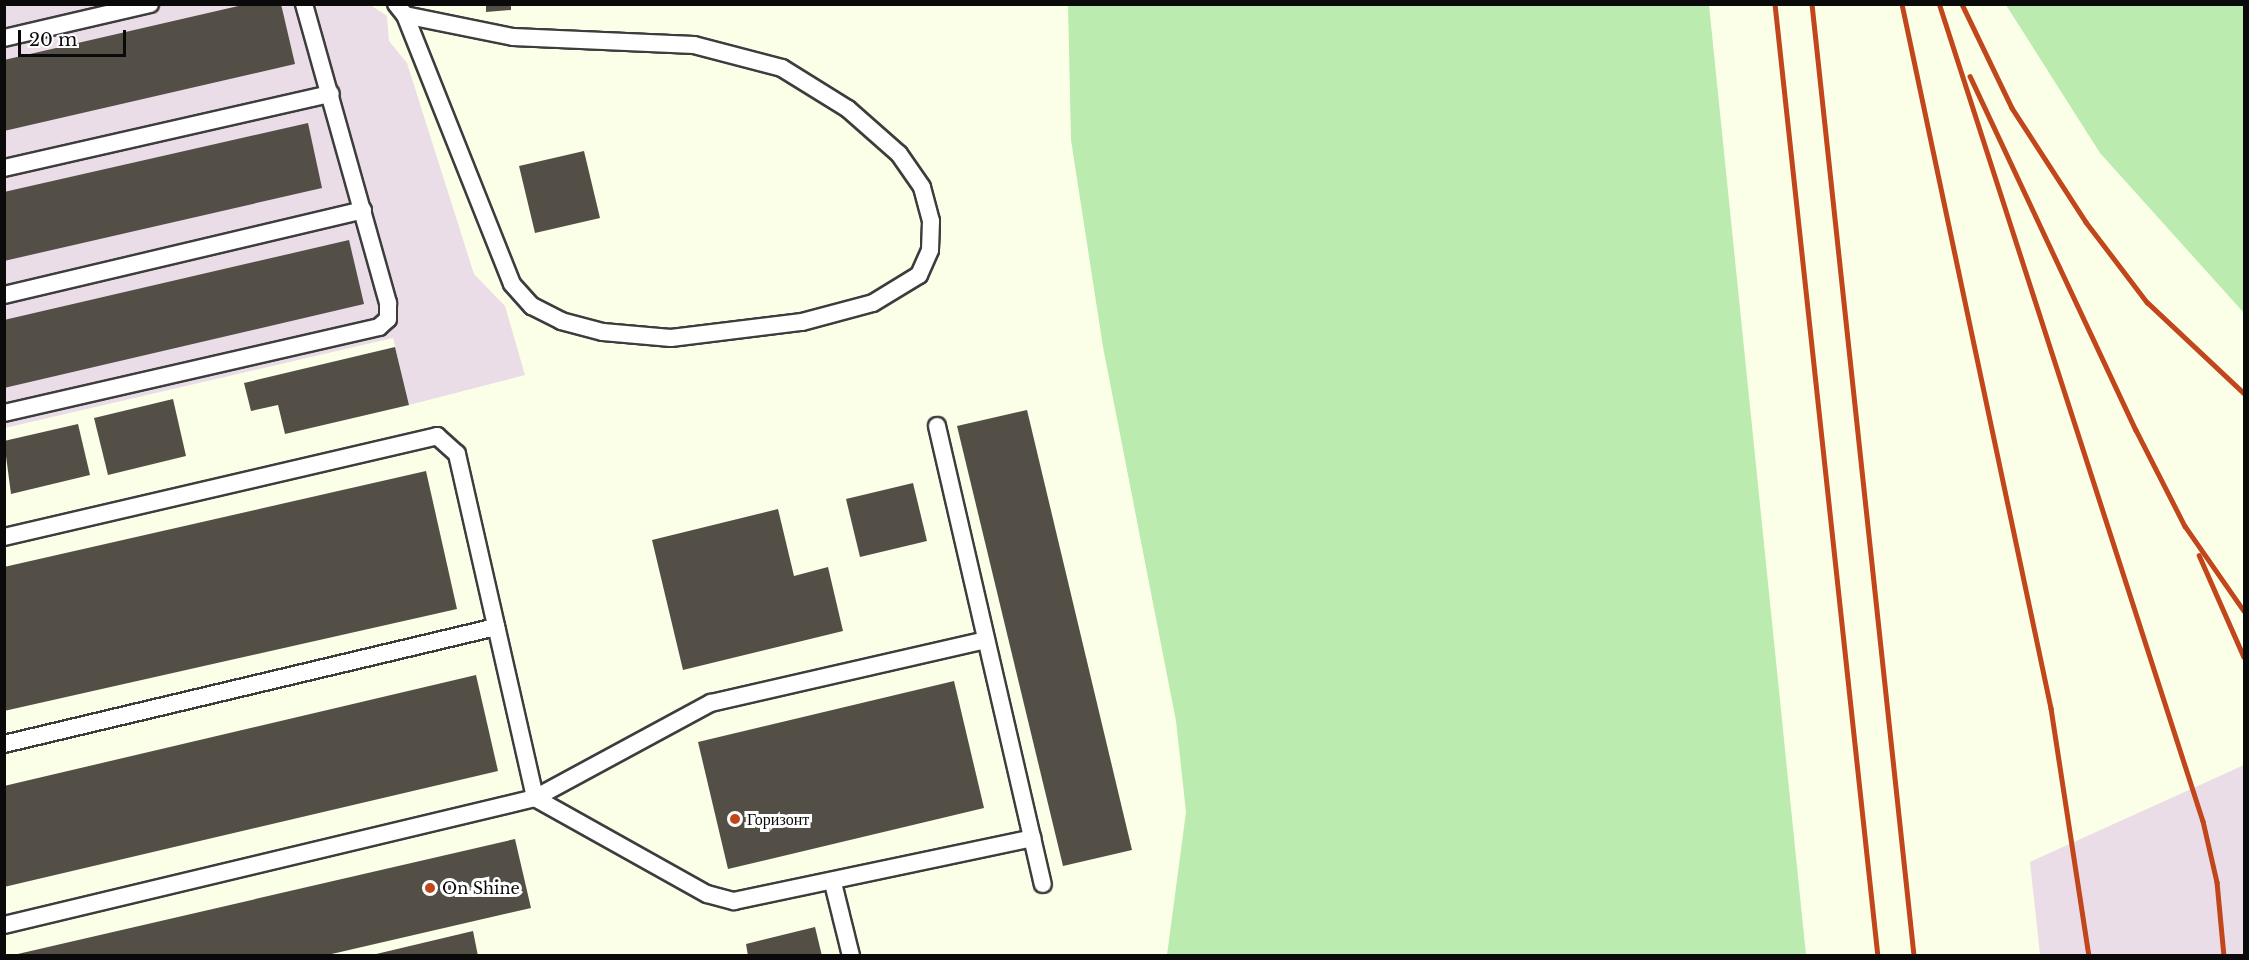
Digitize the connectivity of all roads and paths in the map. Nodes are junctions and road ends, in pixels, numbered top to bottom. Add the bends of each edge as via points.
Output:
1 (150, 4) edge
2 (304, 4) edge
3 (400, 10) edge
4 (4, 38) edge
5 (330, 94) junction
6 (4, 168) edge
7 (363, 210) junction
8 (4, 295) edge
9 (4, 413) edge
10 (937, 426) dead end
11 (4, 537) edge
12 (496, 627) junction
13 (986, 640) junction
14 (4, 744) edge
15 (536, 798) junction
16 (1032, 838) junction
17 (833, 883) junction
18 (1043, 884) dead end
19 (4, 926) edge
20 (851, 956) edge

1 - 4 lane
2 - 5 lane
3 - 3 lane via 512,284 532,306 561,321 603,332 671,338 802,322 873,303 919,275 930,250 931,221 922,187 899,154 848,109 782,68 694,45 504,36
5 - 6 lane
5 - 7 lane
7 - 8 lane
7 - 9 lane via 388,303 388,319 379,327
10 - 13 lane
11 - 12 lane via 437,436 457,454
12 - 14 lane
12 - 15 lane
13 - 15 lane via 711,703
13 - 16 lane
15 - 17 lane via 707,894 734,901
15 - 19 lane
16 - 17 lane
16 - 18 lane
17 - 20 lane

